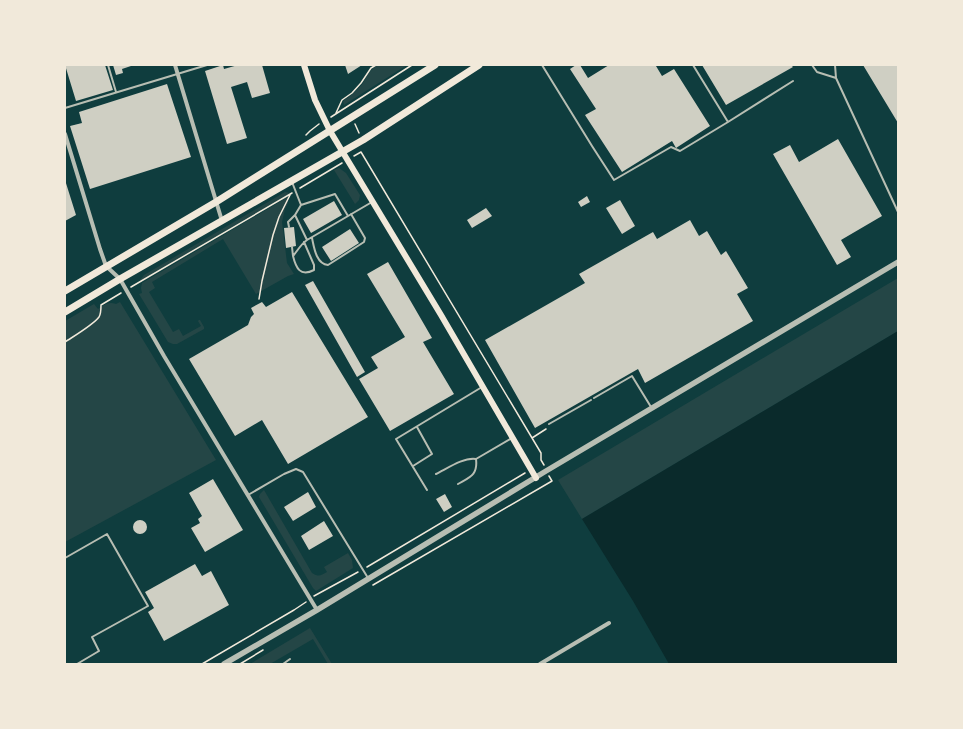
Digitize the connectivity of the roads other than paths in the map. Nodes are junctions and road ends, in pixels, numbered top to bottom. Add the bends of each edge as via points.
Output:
1 (108, 65) edge
2 (174, 65) edge
3 (207, 65) edge
4 (304, 65) edge
5 (436, 65) edge
6 (479, 65) edge
7 (542, 65) edge
8 (693, 65) edge
9 (812, 65) edge
10 (835, 65) edge
11 (177, 74) junction
12 (836, 78) junction
13 (793, 81) dead end
14 (116, 92) junction
15 (65, 108) edge
16 (728, 122) junction
17 (330, 130) junction
18 (65, 134) edge
19 (343, 152) junction
20 (292, 181) junction
21 (373, 201) junction
22 (216, 202) junction
23 (301, 205) junction
24 (898, 210) edge
25 (295, 215) junction
26 (350, 215) junction
27 (222, 221) junction
28 (289, 227) dead end
29 (312, 238) junction
30 (307, 240) junction
31 (303, 243) junction
32 (292, 247) dead end
33 (293, 256) junction
34 (898, 262) edge
35 (106, 266) junction
36 (120, 280) junction
37 (65, 291) edge
38 (65, 312) edge
39 (483, 387) junction
40 (652, 408) junction
41 (550, 424) dead end
42 (417, 427) junction
43 (513, 438) junction
44 (476, 458) junction
45 (413, 466) junction
46 (436, 474) dead end
47 (536, 478) junction
48 (458, 484) dead end
49 (427, 490) dead end
50 (248, 495) junction
51 (65, 558) edge
52 (369, 579) junction
53 (317, 610) junction
54 (609, 623) dead end
55 (290, 660) dead end
56 (76, 664) edge
57 (224, 664) edge
58 (282, 664) edge
59 (540, 664) edge

1 - 14 lane
2 - 11 street
3 - 11 lane
4 - 17 main road via 315,100
5 - 17 highway
6 - 19 highway
7 - 16 lane via 614,180 671,147 680,151
8 - 16 lane
9 - 12 lane via 817,72
10 - 12 lane
11 - 14 lane
11 - 22 street
12 - 24 lane
13 - 16 lane
14 - 15 lane
17 - 19 main road
17 - 22 highway
18 - 35 street
19 - 20 highway
19 - 21 main road
20 - 23 lane
20 - 27 highway
21 - 26 lane
21 - 39 main road
22 - 27 street
22 - 35 highway
23 - 25 lane
23 - 26 lane via 335,194
25 - 28 lane via 288,222
25 - 30 lane
26 - 29 lane
26 - 29 lane via 365,238 364,242 328,264 321,262 315,253
27 - 36 highway
29 - 30 lane
30 - 31 lane
31 - 33 lane
31 - 33 lane via 314,270 308,273 299,271
32 - 33 lane
34 - 40 street
35 - 36 street
35 - 37 highway
36 - 38 highway
36 - 50 street
39 - 42 lane
39 - 43 main road
40 - 41 lane via 631,374
40 - 47 street
42 - 45 lane via 432,454
42 - 45 lane via 396,439
43 - 44 lane
43 - 47 main road
44 - 46 lane via 457,463
44 - 48 lane via 473,475
45 - 49 lane
47 - 52 street
50 - 52 lane via 296,468 303,472
50 - 53 street
51 - 56 lane via 107,534 148,606 92,637 100,651
52 - 53 street
53 - 57 street
54 - 59 street
55 - 58 lane

